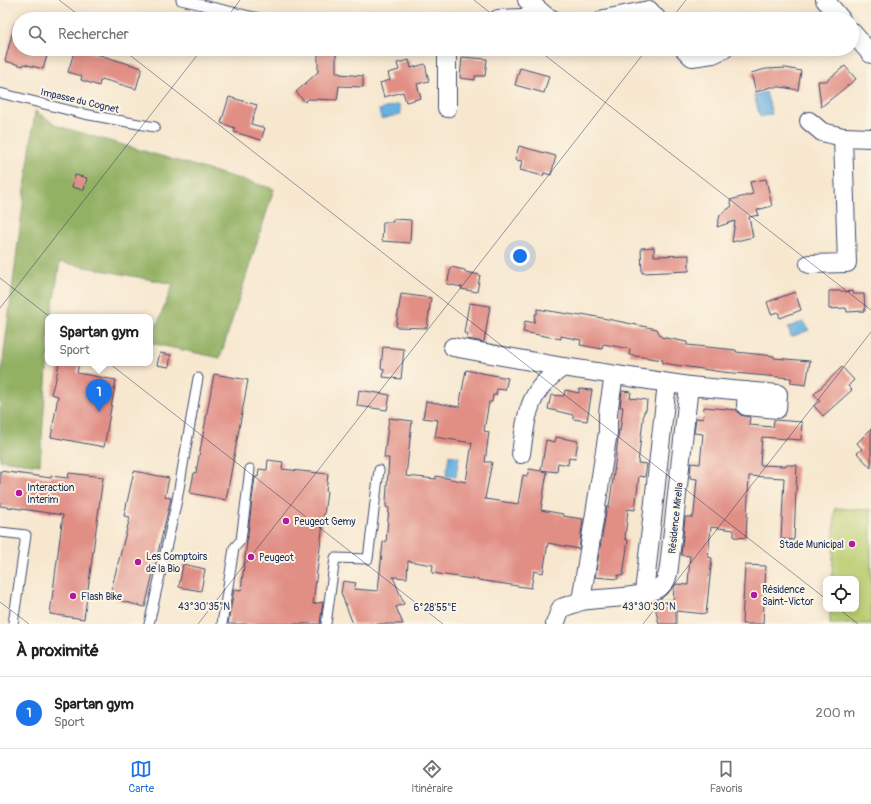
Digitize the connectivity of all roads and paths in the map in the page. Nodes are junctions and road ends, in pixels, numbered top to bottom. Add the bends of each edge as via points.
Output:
1 (181, 0) edge
2 (527, 0) edge
3 (825, 0) edge
4 (233, 12) edge
5 (542, 12) edge
6 (638, 12) edge
7 (650, 12) edge
8 (835, 12) edge
9 (859, 40) edge
10 (871, 54) edge
11 (447, 56) edge
12 (690, 56) edge
13 (702, 56) edge
14 (0, 93) edge
15 (447, 108) dead end
16 (809, 121) dead end
17 (155, 127) dead end
18 (843, 137) junction
19 (871, 138) edge
20 (809, 264) dead end
21 (453, 347) dead end
22 (563, 367) junction
23 (614, 375) junction
24 (198, 378) dead end
25 (666, 383) junction
26 (689, 386) junction
27 (747, 391) dead end
28 (521, 454) dead end
29 (250, 469) dead end
30 (379, 470) dead end
31 (0, 532) edge
32 (644, 593) junction
33 (581, 601) junction
34 (13, 624) edge
35 (149, 624) edge
36 (222, 624) edge
37 (326, 624) edge
38 (555, 624) edge

1 - 4 lane
2 - 5 street
3 - 8 street
6 - 7 street
9 - 10 street
11 - 15 street
12 - 13 street
14 - 17 lane, Impasse du Cognet via 84,114
16 - 18 street via 822,132
18 - 19 street
18 - 20 street via 847,263
21 - 22 street
22 - 23 street
22 - 28 street via 545,381 529,406
23 - 25 street
23 - 33 street via 608,432
24 - 35 lane via 177,500
25 - 26 street
25 - 32 street
26 - 27 street
26 - 32 street, Résidence Mirella via 669,567 662,586
29 - 36 lane via 241,540 234,548
30 - 37 lane via 368,559 334,558
31 - 34 lane via 26,535
32 - 33 street, Résidence Mirella
33 - 38 street, Résidence Mirella via 561,608

